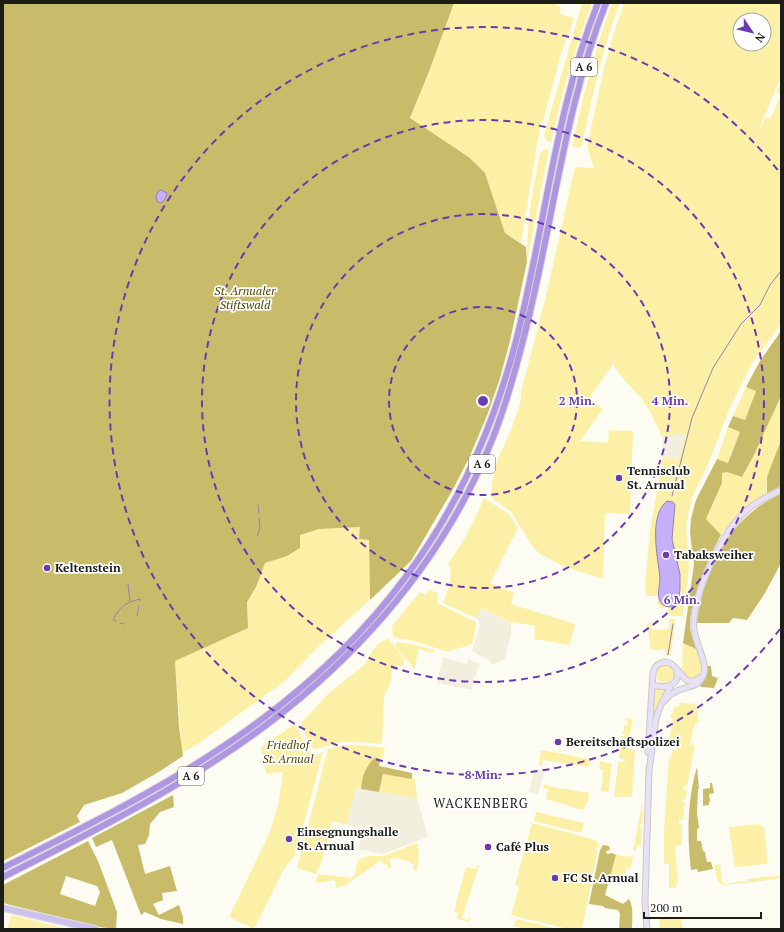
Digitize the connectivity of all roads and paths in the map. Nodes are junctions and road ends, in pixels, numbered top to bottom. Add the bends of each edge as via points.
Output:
1 (598, 3) edge
2 (606, 3) edge
3 (781, 490) edge
4 (704, 668) junction
5 (677, 670) junction
6 (653, 678) junction
7 (652, 685) junction
8 (671, 685) junction
9 (662, 686) junction
10 (680, 690) junction
11 (663, 702) junction
12 (649, 771) junction
13 (3, 868) edge
14 (3, 877) edge
15 (3, 908) edge
16 (87, 928) edge
17 (95, 929) edge
18 (646, 929) edge

1 - 13 highway, A 6 via 574,74 509,366 490,425 459,494 421,556 384,606 348,645 285,702 193,766 92,823
2 - 14 highway, A 6 via 587,58 567,133 533,299 516,367 497,426 470,488 427,561 390,610 344,659 281,714 197,772 151,799
3 - 4 street via 753,505 740,516 726,534 711,561 697,600 694,618 694,635
4 - 5 street via 699,678 691,682
4 - 10 street via 703,676 696,684
5 - 6 street via 670,663 661,663 654,669
5 - 8 street via 677,679
6 - 7 street
6 - 9 street
7 - 9 street
7 - 12 street
8 - 9 street
8 - 10 street
8 - 11 street
10 - 11 street via 675,691
11 - 12 street via 656,718
12 - 18 street
15 - 16 main road
16 - 17 main road

